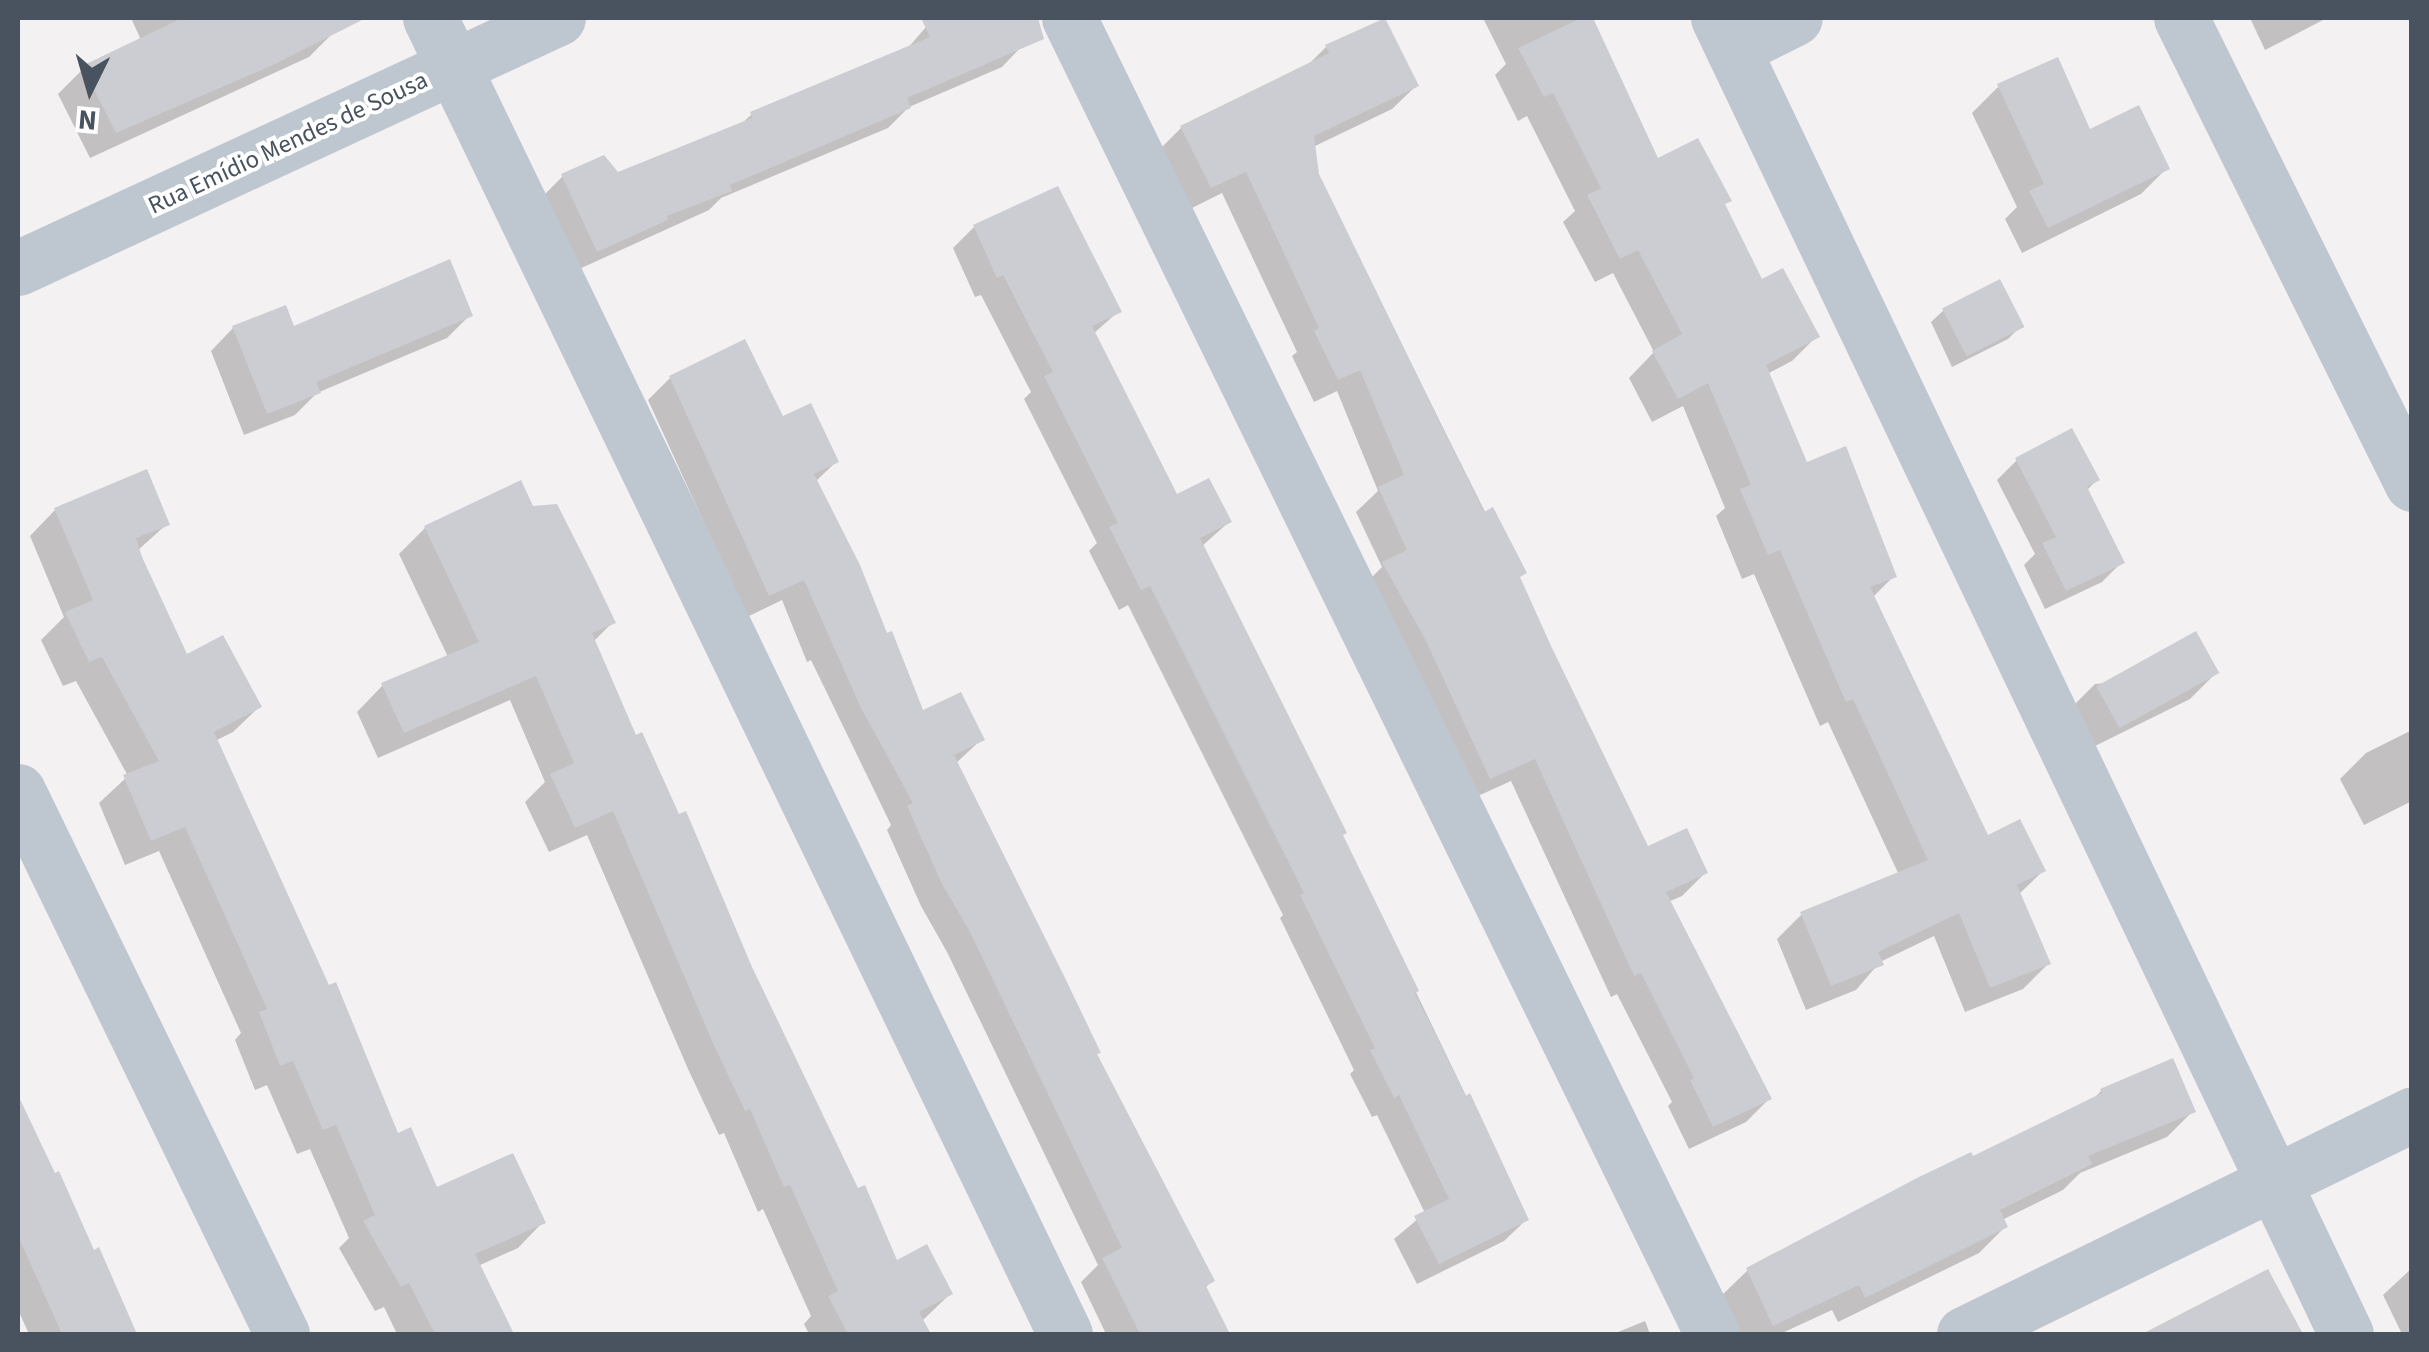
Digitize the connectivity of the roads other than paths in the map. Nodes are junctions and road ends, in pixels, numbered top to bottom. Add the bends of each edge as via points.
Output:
1 (430, 18) edge
2 (558, 18) edge
3 (1069, 18) edge
4 (1795, 18) edge
5 (2181, 18) edge
6 (1725, 33) edge
7 (454, 67) junction
8 (18, 268) edge
9 (2412, 484) edge
10 (18, 791) edge
11 (2412, 1115) edge
12 (2272, 1181) junction
13 (282, 1334) edge
14 (1065, 1334) edge
15 (1712, 1334) edge
16 (1964, 1334) edge
17 (2346, 1334) edge

1 - 7 street
2 - 7 street, Rua Emídio Mendes de Sousa
3 - 15 street
4 - 6 street
5 - 9 street
6 - 12 street
7 - 8 street, Rua Emídio Mendes de Sousa
7 - 14 street
10 - 13 street
11 - 12 street
12 - 16 street
12 - 17 street

